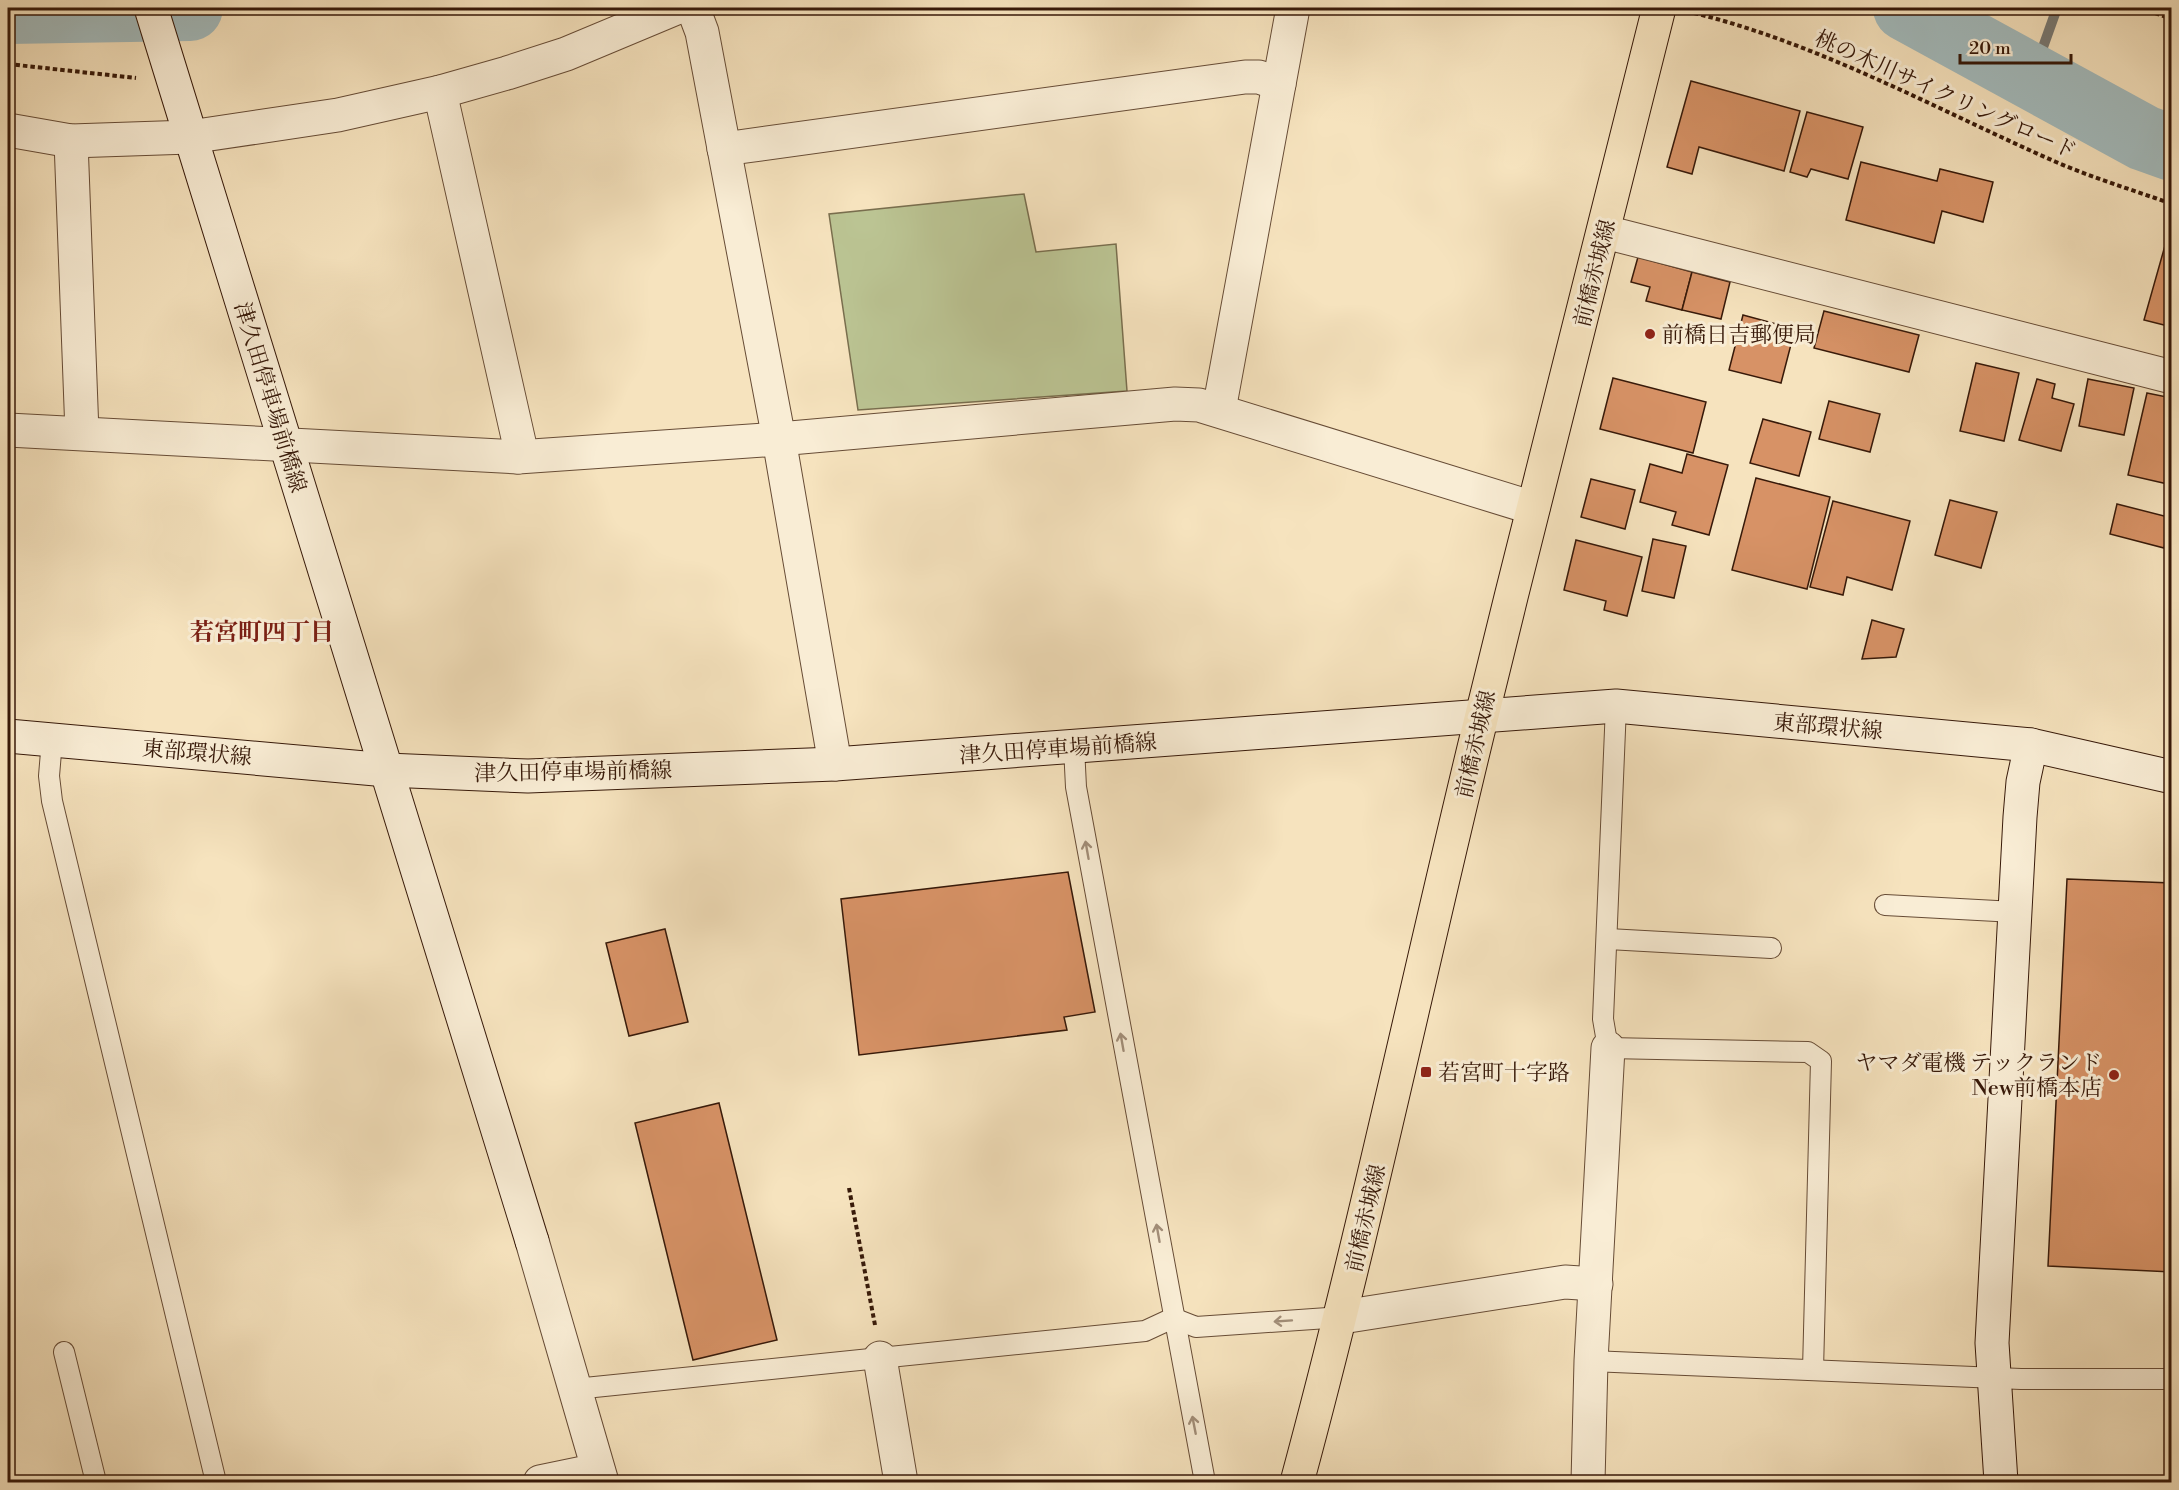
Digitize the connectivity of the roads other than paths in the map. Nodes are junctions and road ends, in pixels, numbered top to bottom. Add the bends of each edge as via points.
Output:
1 (151, 8) edge
2 (676, 8) edge
3 (693, 8) edge
4 (1293, 8) edge
5 (1659, 8) edge
6 (1279, 84) junction
7 (440, 92) junction
8 (8, 130) edge
9 (190, 137) junction
10 (71, 141) junction
11 (724, 149) junction
12 (1605, 232) junction
13 (2172, 377) edge
14 (1219, 410) junction
15 (8, 430) edge
16 (82, 433) junction
17 (779, 439) junction
18 (285, 442) junction
19 (518, 457) junction
20 (1533, 508) junction
21 (1616, 706) junction
22 (1482, 715) junction
23 (8, 736) edge
24 (52, 740) junction
25 (2031, 746) junction
26 (1074, 747) junction
27 (835, 764) junction
28 (387, 770) junction
29 (2172, 777) edge
30 (1885, 905) dead end
31 (2014, 912) junction
32 (1608, 939) junction
33 (1771, 948) dead end
34 (1608, 1048) junction
35 (1596, 1284) junction
36 (1342, 1317) junction
37 (1173, 1318) junction
38 (64, 1352) dead end
39 (880, 1359) junction
40 (1591, 1362) junction
41 (1813, 1370) junction
42 (1992, 1378) junction
43 (2172, 1380) edge
44 (575, 1389) junction
45 (600, 1476) edge
46 (96, 1482) edge
47 (216, 1482) edge
48 (540, 1482) edge
49 (901, 1482) edge
50 (1205, 1482) edge
51 (1297, 1482) edge
52 (1588, 1482) edge
53 (2001, 1482) edge

1 - 9 street, 津久田停車場前橋線 via 157,77
2 - 7 street via 566,54
3 - 11 street via 702,32
4 - 6 street
5 - 12 main road, 前橋赤城線
6 - 11 street via 1245,77
6 - 14 street
7 - 9 street via 338,115
7 - 19 street via 519,442
8 - 10 street
9 - 10 street
9 - 18 street, 津久田停車場前橋線
10 - 16 street
11 - 17 street
12 - 13 street
12 - 20 main road, 前橋赤城線
14 - 17 street via 1175,404
14 - 20 street
15 - 16 street
16 - 18 street
17 - 19 street
17 - 27 street
18 - 19 street
18 - 28 street, 津久田停車場前橋線
20 - 22 main road, 前橋赤城線
21 - 22 street, 東部環状線
21 - 25 street, 東部環状線
21 - 32 lane
22 - 26 street, 津久田停車場前橋線
22 - 36 main road, 前橋赤城線
23 - 24 street, 東部環状線
24 - 28 street, 東部環状線
24 - 47 lane via 52,801
25 - 29 street, 東部環状線
25 - 31 street via 2023,782
26 - 27 street, 津久田停車場前橋線
37 -> 26 lane via 1075,780
27 - 28 street, 津久田停車場前橋線 via 528,776
28 - 44 street
30 - 31 lane
31 - 42 street
32 - 33 lane
32 - 34 lane via 1603,1019
34 - 35 street
34 - 41 lane via 1808,1052 1821,1061
35 - 36 street via 1565,1282
35 - 40 street
36 -> 37 lane via 1197,1327
36 - 51 main road, 前橋赤城線
37 - 39 lane via 1145,1331
50 -> 37 lane
38 - 46 lane
39 - 44 lane
39 - 49 street
40 - 41 lane
40 - 52 street
41 - 42 lane
42 - 43 lane
42 - 53 street
44 - 45 street
45 - 48 street

